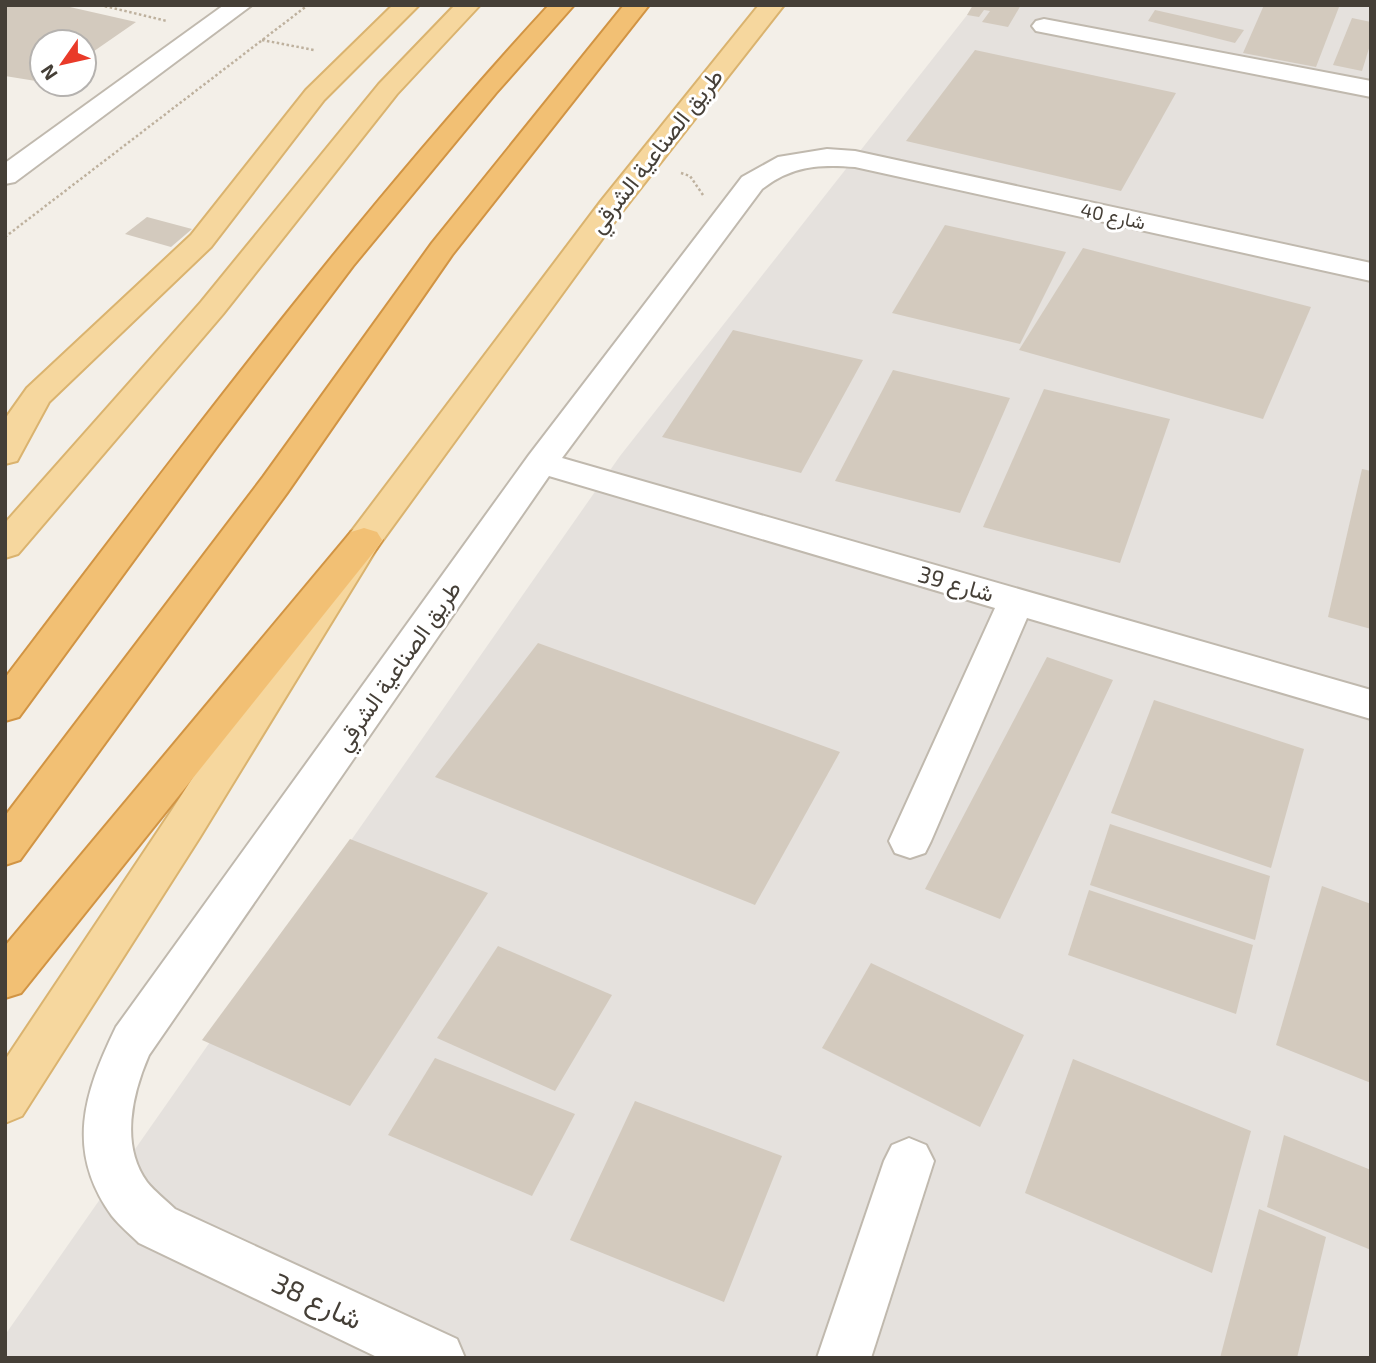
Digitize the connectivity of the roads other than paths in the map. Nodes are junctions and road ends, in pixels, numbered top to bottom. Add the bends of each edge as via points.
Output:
1 (240, 5) edge
2 (407, 5) edge
3 (468, 5) edge
4 (562, 5) edge
5 (637, 5) edge
6 (772, 5) edge
7 (796, 5) edge
8 (1044, 26) dead end
9 (732, 34) junction
10 (1371, 89) edge
11 (855, 159) joint
12 (5, 176) edge
13 (611, 207) junction
14 (1371, 272) edge
15 (5, 453) edge
16 (541, 463) junction
17 (364, 540) junction
18 (5, 546) edge
19 (1016, 601) junction
20 (1371, 705) edge
21 (5, 707) edge
22 (910, 841) dead end
23 (5, 848) edge
24 (5, 979) edge
25 (5, 1101) edge
26 (909, 1161) dead end
27 (196, 1245) joint
28 (438, 1358) edge
29 (844, 1358) edge

1 - 12 street
2 - 15 main road via 292,122 201,241 38,395
3 - 18 main road via 388,89 212,308
4 - 21 highway via 493,78 347,251
5 - 23 highway via 442,249 275,485
6 - 9 main road, طريق الصناعية الشرقي
7 - 9 main road
8 - 10 street
9 - 13 main road, طريق الصناعية الشرقي via 647,162
9 - 13 main road via 685,80
11 - 14 street, شارع 40
11 - 16 street, طريق الصناعية الشرقي via 806,158 783,163 752,183
13 - 17 main road, طريق الصناعية الشرقي
16 - 19 street, شارع 39
16 - 27 street, طريق الصناعية الشرقي via 132,1042 113,1081 105,1122 110,1161 128,1197 158,1226
17 - 24 highway
17 - 25 main road, طريق الصناعية الشرقي
19 - 20 street, شارع 39
19 - 22 street
26 - 29 street
27 - 28 street, شارع 38

